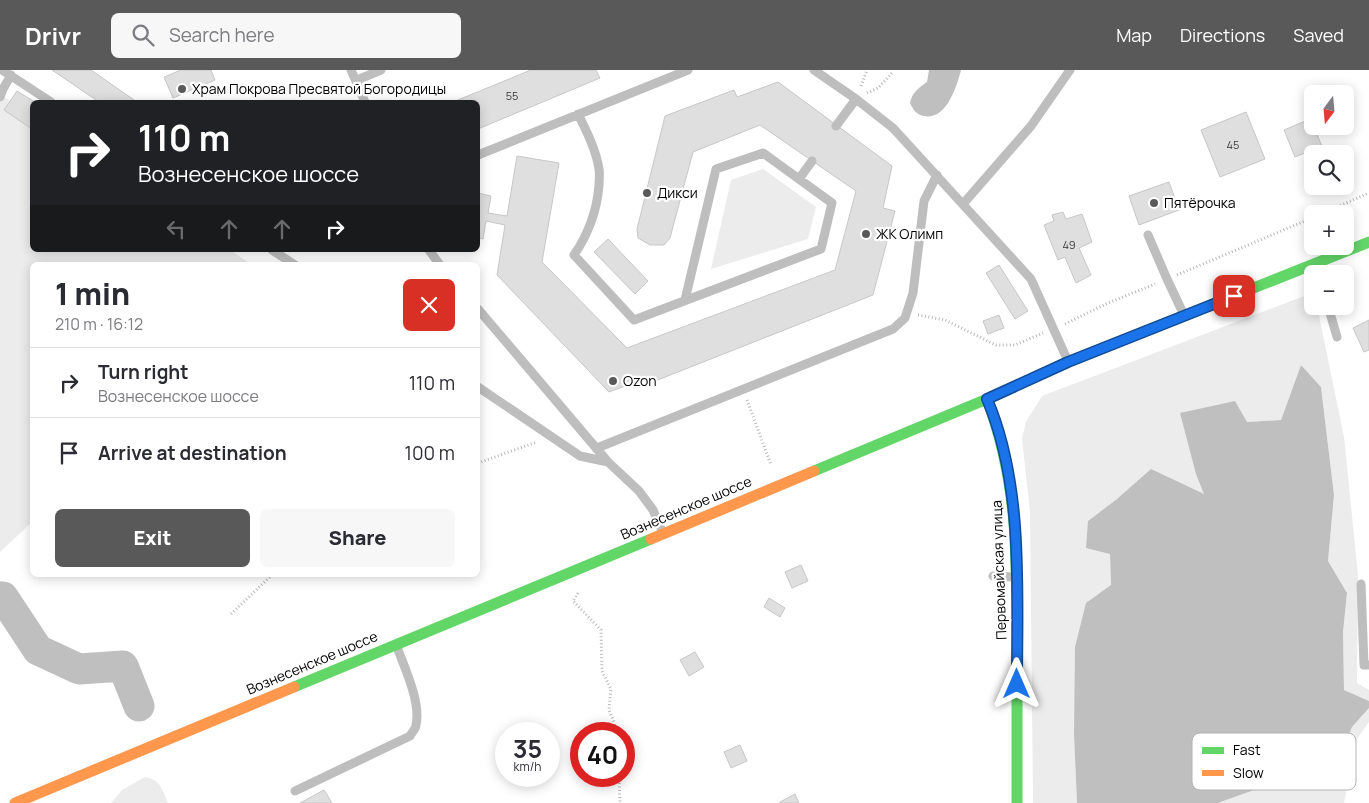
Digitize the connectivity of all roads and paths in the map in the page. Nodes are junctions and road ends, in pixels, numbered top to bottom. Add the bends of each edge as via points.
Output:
1 (2, 70) edge
2 (351, 70) edge
3 (381, 70) edge
4 (688, 70) edge
5 (814, 70) edge
6 (867, 70) edge
7 (1070, 70) edge
8 (893, 72) dead end
9 (11, 76) junction
10 (357, 80) junction
11 (0, 98) edge
12 (856, 99) junction
13 (48, 100) edge
14 (364, 100) edge
15 (578, 114) junction
16 (836, 126) dead end
17 (480, 154) edge
18 (812, 161) dead end
19 (937, 176) junction
20 (799, 179) junction
21 (1369, 193) edge
22 (963, 204) junction
23 (1342, 205) edge
24 (1304, 221) edge
25 (1148, 235) dead end
26 (1369, 242) edge
27 (275, 252) edge
28 (290, 262) edge
29 (1324, 265) edge
30 (1304, 273) edge
31 (1166, 279) junction
32 (685, 300) junction
33 (480, 311) edge
34 (907, 312) junction
35 (1331, 315) edge
36 (1184, 316) junction
37 (1054, 328) junction
38 (1337, 337) dead end
39 (1068, 362) junction
40 (480, 388) edge
41 (743, 389) junction
42 (987, 399) junction
43 (552, 437) junction
44 (597, 448) junction
45 (608, 462) junction
46 (480, 463) edge
47 (771, 465) dead end
48 (663, 534) junction
49 (994, 576) dead end
50 (270, 577) edge
51 (1016, 577) junction
52 (1361, 584) dead end
53 (580, 590) dead end
54 (231, 614) dead end
55 (396, 644) junction
56 (1369, 665) edge
57 (614, 722) edge
58 (619, 787) edge
59 (295, 790) dead end
60 (15, 803) edge
61 (620, 803) edge
62 (1017, 803) edge

1 - 9 lane
2 - 10 lane
3 - 10 lane
4 - 15 lane
5 - 12 lane
6 - 12 path
7 - 22 lane via 1031,126
8 - 12 path via 878,88
9 - 11 lane
9 - 13 lane
10 - 14 lane
12 - 16 lane
12 - 19 lane via 893,128
15 - 17 lane
15 - 32 lane via 594,147 600,171 594,218 574,254 634,320
18 - 20 lane
19 - 22 lane
19 - 34 lane via 924,201 913,293
20 - 32 lane via 763,153 716,169
20 - 32 lane via 832,203 821,250
21 - 23 path
22 - 37 lane via 1030,279
24 - 31 path
25 - 31 lane
26 - 29 main road, Вознесенское шоссе
27 - 28 lane
30 - 36 main road, Вознесенское шоссе
31 - 36 lane
31 - 37 path
33 - 44 lane
34 - 37 path via 945,320 996,345 1014,345
34 - 41 lane via 893,329
35 - 38 lane
36 - 39 main road, Вознесенское шоссе
37 - 39 lane
39 - 42 main road, Вознесенское шоссе
40 - 43 lane
41 - 44 lane
41 - 47 path
42 - 48 main road, Вознесенское шоссе
42 - 51 main road, Первомайская улица via 997,422 1014,509
43 - 45 lane via 580,456
43 - 46 path
44 - 45 lane
45 - 48 lane via 639,491 653,510
48 - 55 main road, Вознесенское шоссе
49 - 51 lane
50 - 54 path
51 - 62 main road, Первомайская улица
52 - 56 lane via 1364,665
53 - 57 path via 574,601 601,630 602,671 611,689 609,710
55 - 59 lane via 416,707 416,726 410,736
55 - 60 main road, Вознесенское шоссе
58 - 61 path

